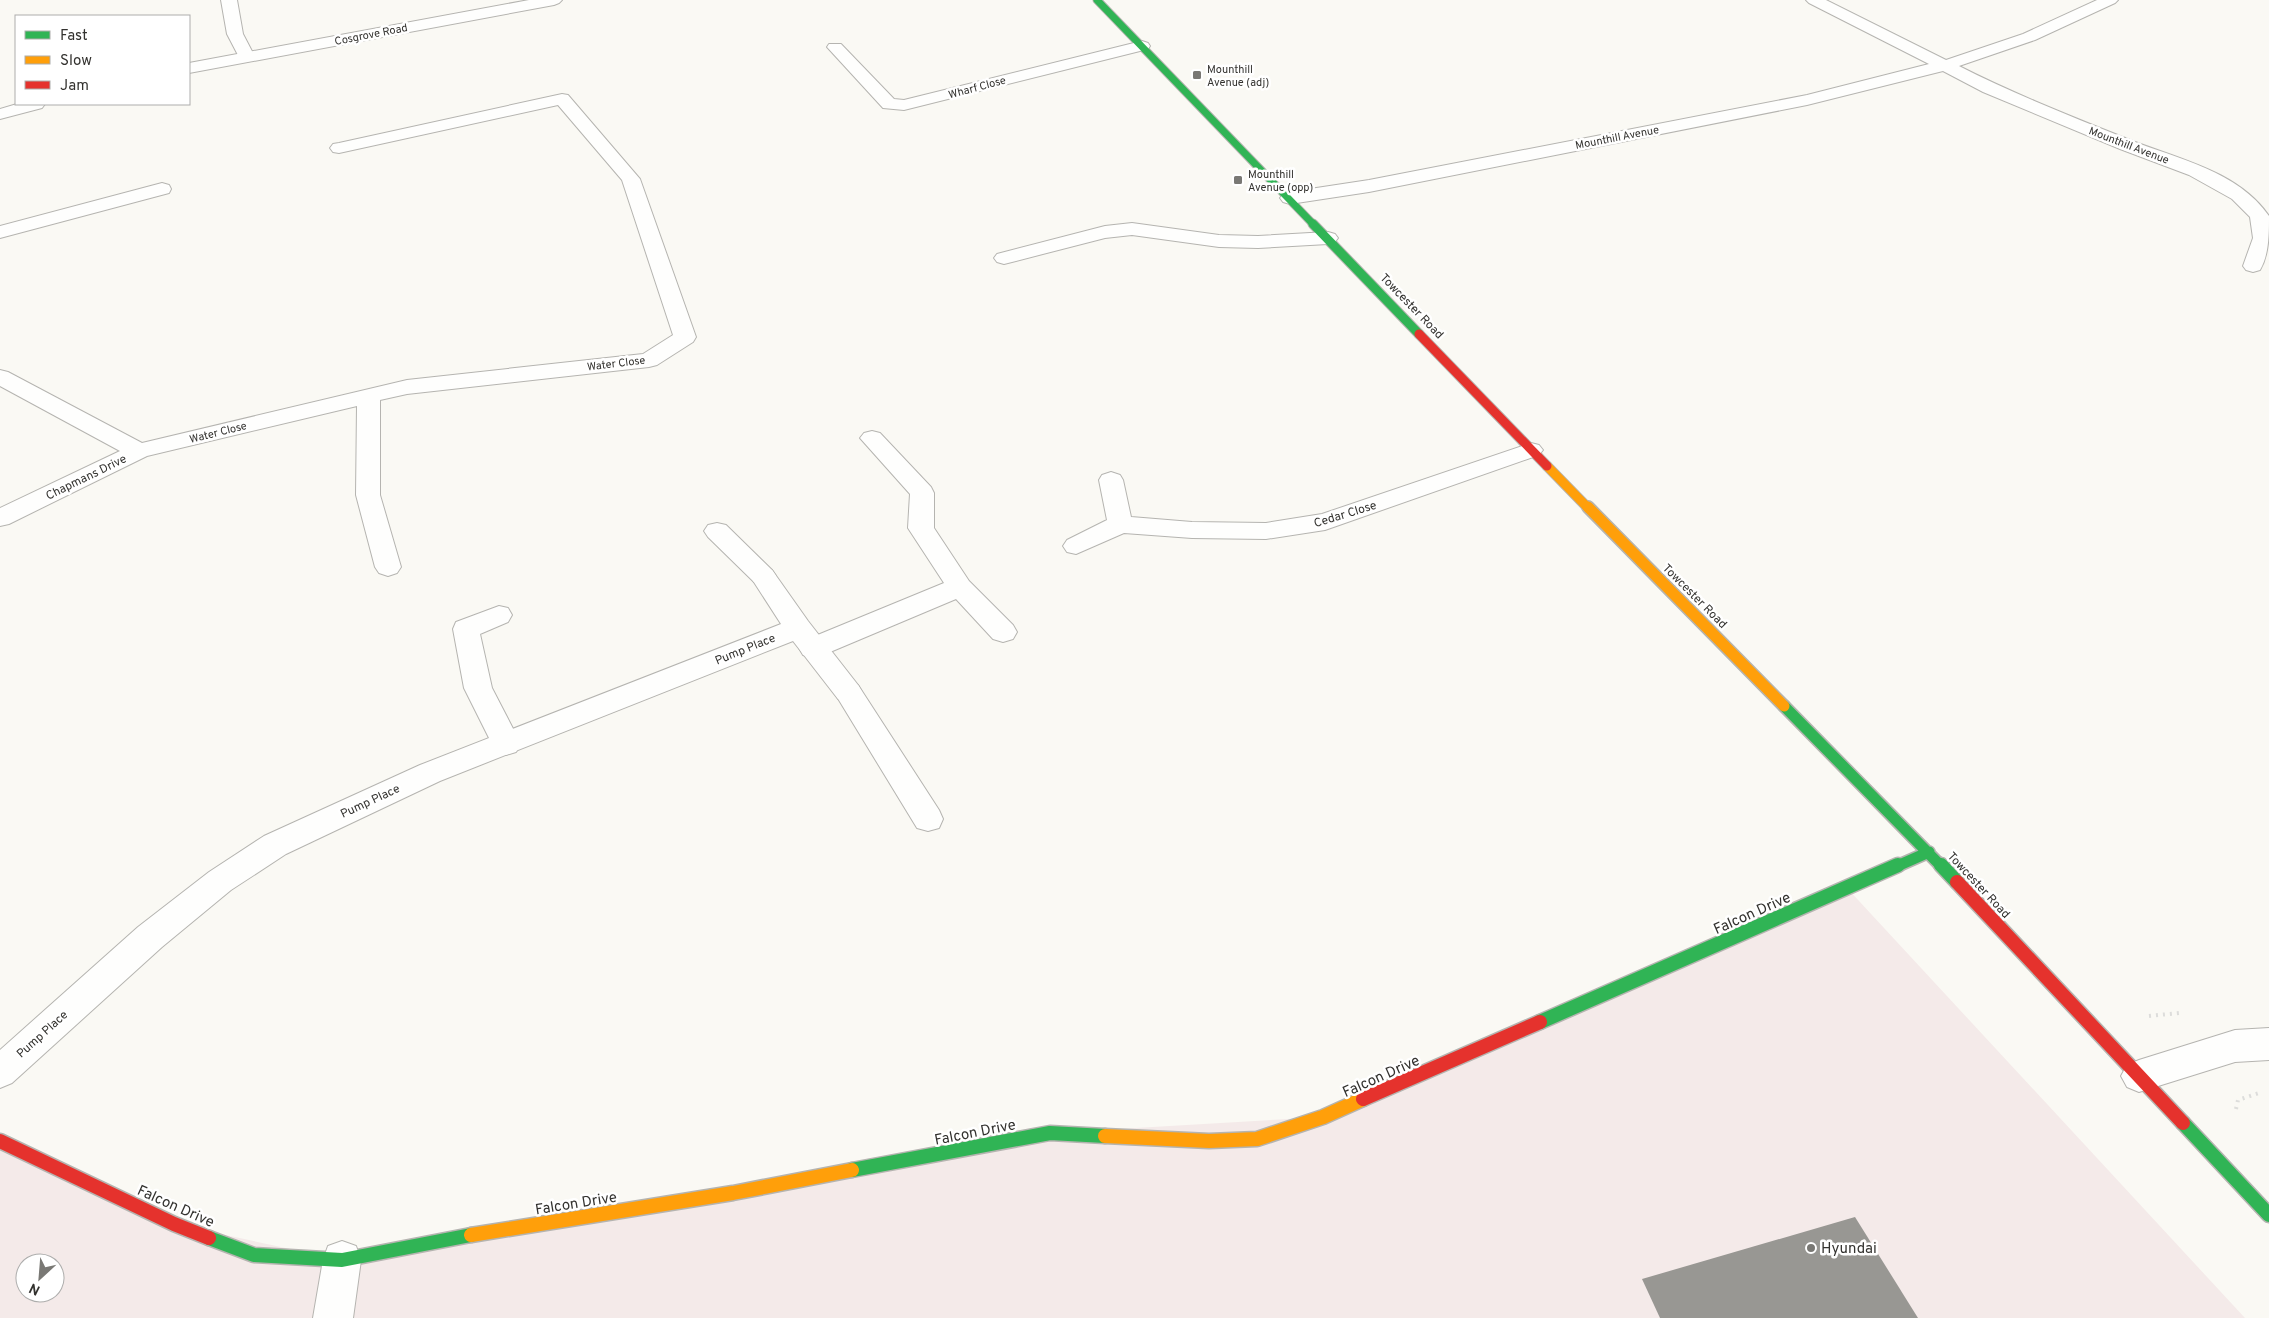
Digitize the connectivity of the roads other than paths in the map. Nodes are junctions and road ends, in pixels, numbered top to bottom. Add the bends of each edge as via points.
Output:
1 (229, 0) edge
2 (554, 0) edge
3 (1097, 0) edge
4 (1814, 0) edge
5 (2110, 0) edge
6 (1142, 46) junction
7 (835, 47) dead end
8 (247, 57) junction
9 (1943, 66) junction
10 (190, 68) edge
11 (32, 105) edge
12 (0, 114) edge
13 (339, 148) dead end
14 (162, 189) dead end
15 (1290, 198) junction
16 (0, 232) edge
17 (1328, 238) junction
18 (1004, 258) dead end
19 (2253, 266) dead end
20 (0, 377) edge
21 (369, 396) junction
22 (872, 438) dead end
23 (1532, 450) junction
24 (139, 452) junction
25 (1111, 480) dead end
26 (0, 518) edge
27 (1120, 524) junction
28 (717, 531) dead end
29 (1076, 546) dead end
30 (388, 567) dead end
31 (960, 588) junction
32 (499, 615) dead end
33 (1002, 632) dead end
34 (806, 638) junction
35 (506, 744) junction
36 (928, 819) dead end
37 (1929, 852) junction
38 (2269, 1044) edge
39 (0, 1072) edge
40 (2139, 1076) junction
41 (0, 1141) edge
42 (2269, 1215) edge
43 (342, 1260) junction
44 (333, 1318) edge

1 - 8 street via 235,34
2 - 8 street, Cosgrove Road
3 - 6 street, Towcester Road
4 - 9 street, Mounthill Avenue
5 - 9 street, Mounthill Avenue via 2028,37
6 - 7 street, Wharf Close via 904,105 889,104
6 - 15 street, Towcester Road
8 - 10 street, Cosgrove Road
9 - 15 street, Mounthill Avenue via 1797,102 1370,186
9 - 19 street, Mounthill Avenue via 2048,113 2196,171 2239,195 2259,216 2263,238
11 - 12 street
13 - 21 street, Water Close via 562,99 632,179 685,337 649,360 408,387
14 - 16 street
15 - 17 street, Towcester Road
17 - 18 street via 1258,242 1132,229 1105,232
17 - 23 street, Towcester Road
20 - 24 street, Chapmans Drive
21 - 24 street, Water Close
21 - 30 street via 368,495
22 - 31 street via 922,493 921,528
23 - 27 street, Cedar Close via 1325,522 1266,531 1192,530
23 - 37 street, Towcester Road
24 - 26 street, Chapmans Drive
25 - 27 street
27 - 29 street
28 - 34 street via 763,576
31 - 33 street
31 - 34 street, Pump Place
32 - 35 street via 466,629 478,688
34 - 35 street, Pump Place
34 - 36 street via 848,692
35 - 39 street, Pump Place via 430,773 275,845 220,881 150,938
37 - 40 street, Towcester Road
37 - 43 street, Falcon Drive via 1332,1114 1257,1138 1209,1141 1050,1133 734,1193 454,1238
38 - 40 street via 2235,1046
40 - 42 street, Towcester Road
41 - 43 street, Falcon Drive via 174,1224 254,1255
43 - 44 street

